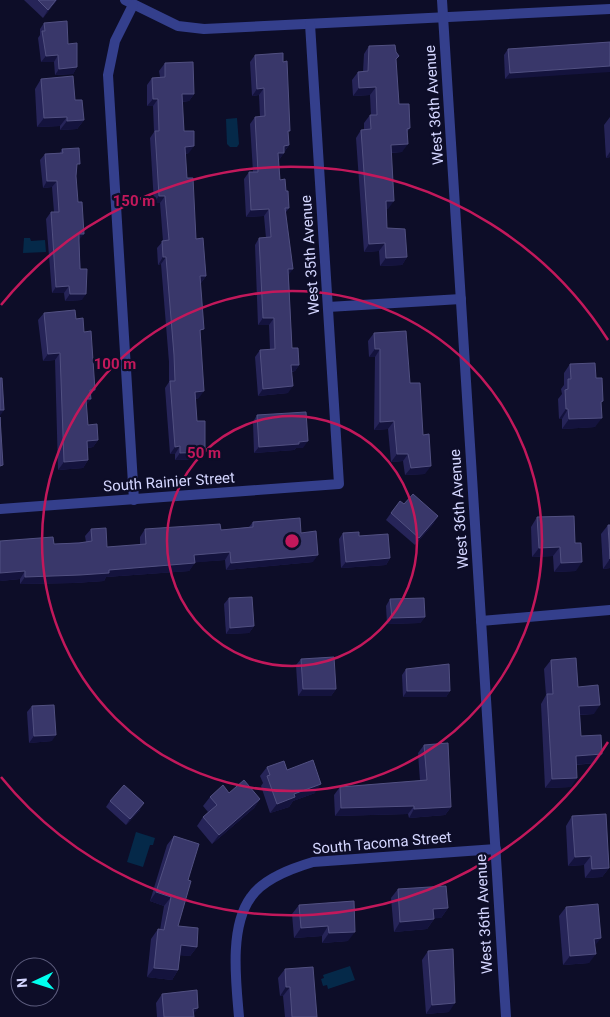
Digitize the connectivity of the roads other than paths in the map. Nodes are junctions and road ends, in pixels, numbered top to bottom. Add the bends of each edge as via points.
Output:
1 (442, 0) edge
2 (129, 2) edge
3 (610, 9) edge
4 (443, 15) junction
5 (310, 24) junction
6 (461, 299) junction
7 (328, 307) junction
8 (339, 484) joint
9 (134, 500) junction
10 (0, 509) edge
11 (610, 610) edge
12 (481, 621) junction
13 (496, 849) junction
14 (239, 1017) edge
15 (506, 1017) edge

1 - 4 street, West 36th Avenue
2 - 5 street via 178,26 204,29
2 - 9 street via 115,41 108,74
3 - 4 street
4 - 5 street
4 - 6 street, West 36th Avenue
5 - 7 street, West 35th Avenue
6 - 7 street
6 - 12 street, West 36th Avenue
7 - 8 street, West 35th Avenue
8 - 9 street, South Rainier Street
9 - 10 street, South Rainier Street
11 - 12 street
12 - 13 street, West 36th Avenue
13 - 14 street, South Tacoma Street via 313,862 286,870 251,896 241,916 235,966
13 - 15 street, West 36th Avenue

